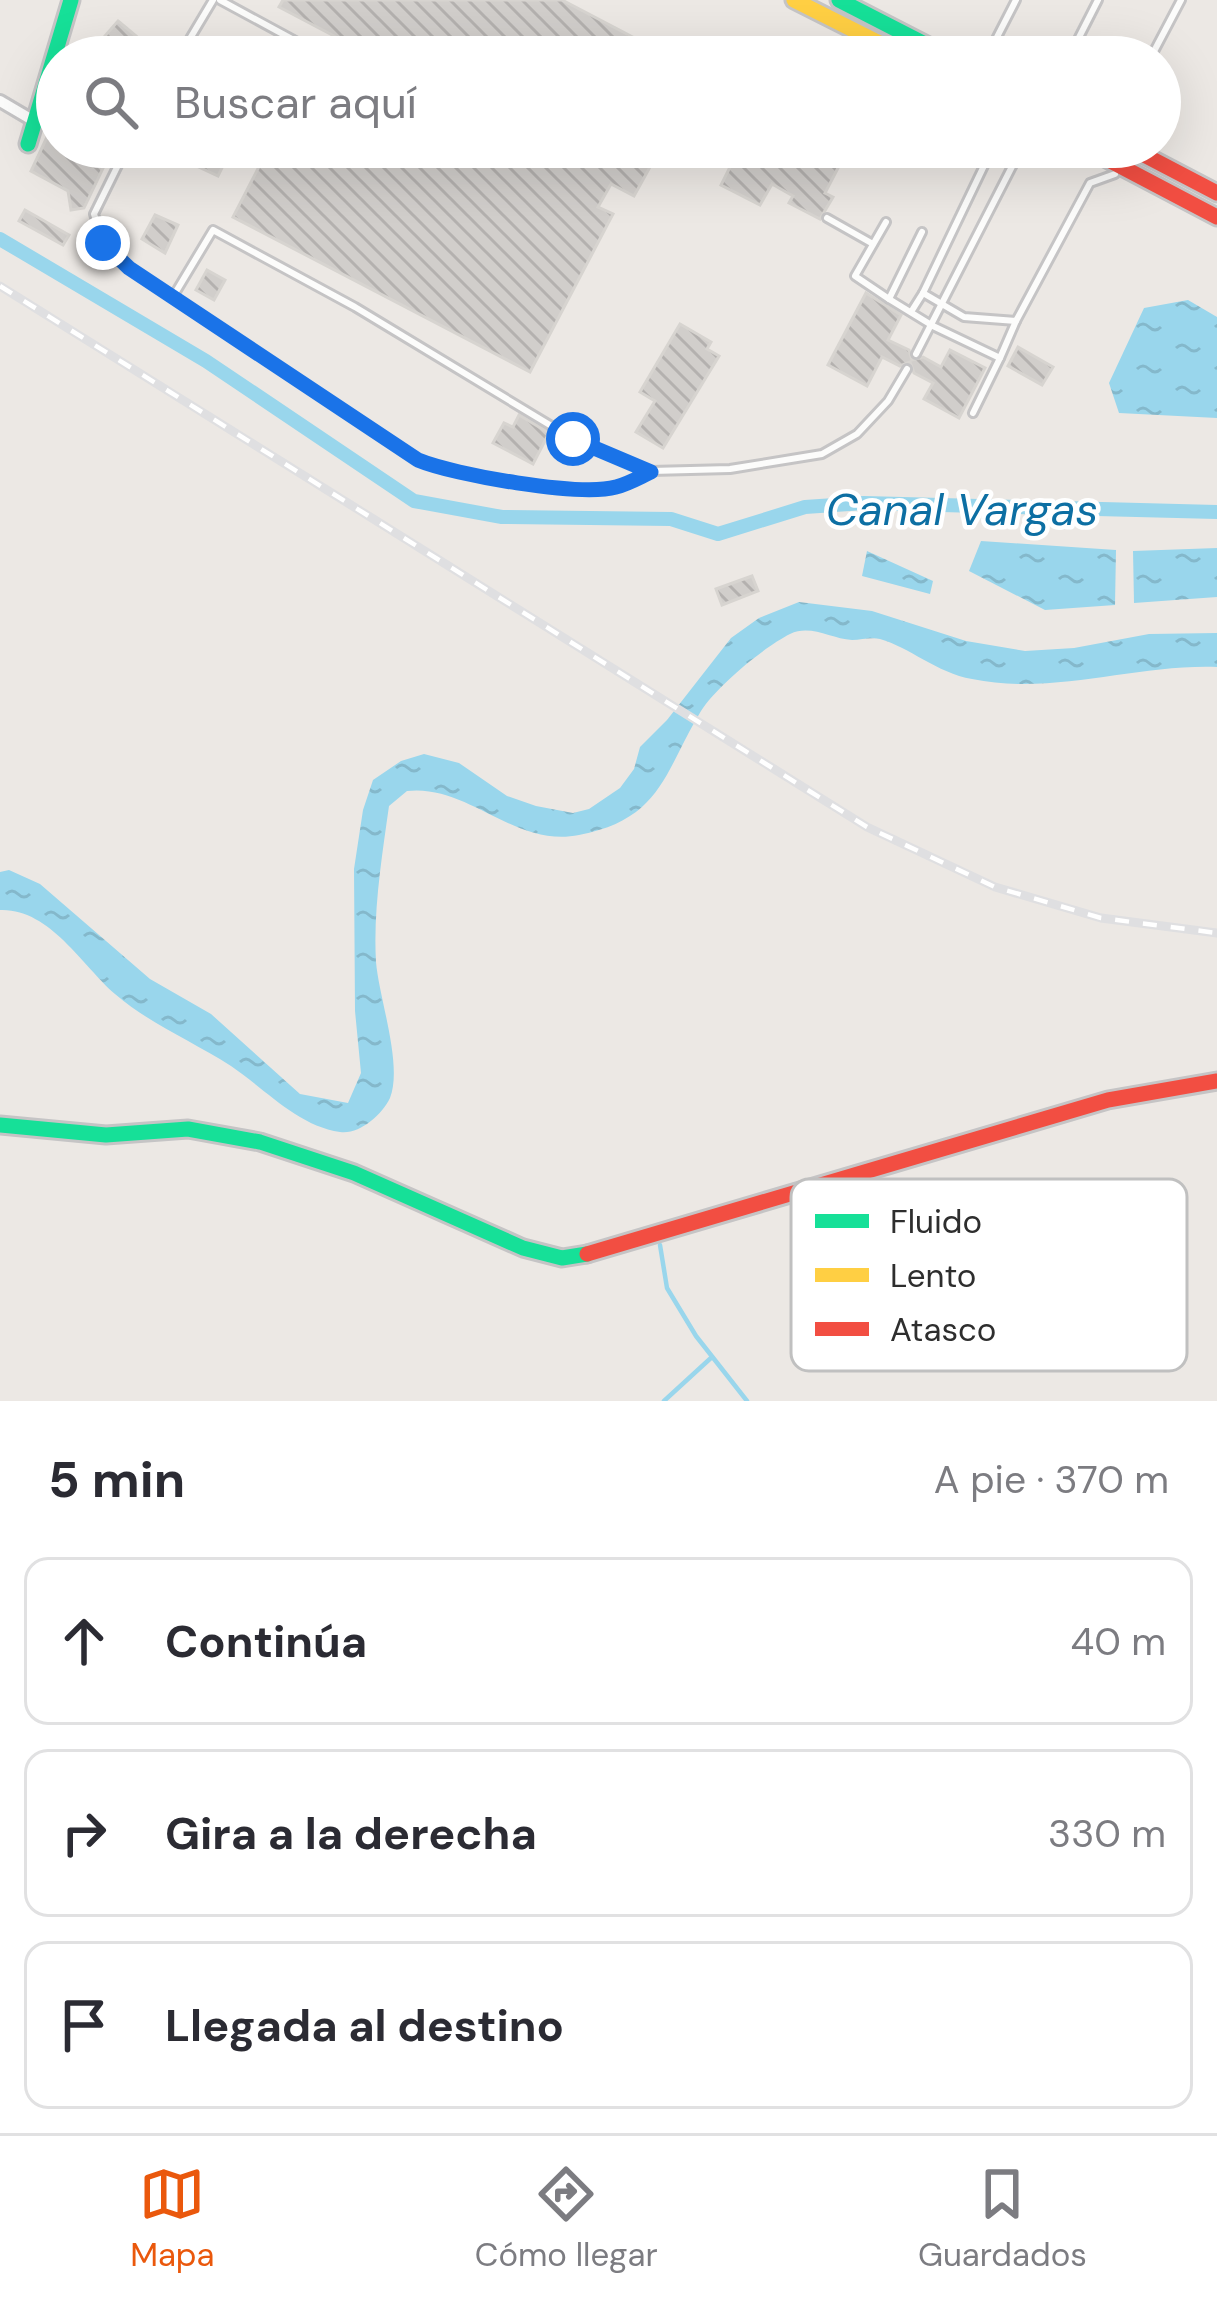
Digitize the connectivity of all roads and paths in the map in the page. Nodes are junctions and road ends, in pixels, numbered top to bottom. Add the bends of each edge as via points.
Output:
1 (71, 0) edge
2 (217, 0) edge
3 (794, 0) edge
4 (838, 0) edge
5 (1016, 0) edge
6 (1098, 0) edge
7 (1181, 0) edge
8 (60, 36) edge
9 (193, 36) edge
10 (285, 36) edge
11 (865, 36) edge
12 (909, 36) edge
13 (998, 36) edge
14 (1080, 36) edge
15 (1162, 36) edge
16 (0, 101) edge
17 (36, 114) edge
18 (34, 121) junction
19 (28, 144) dead end
20 (117, 168) edge
21 (983, 168) edge
22 (1011, 168) edge
23 (1125, 168) edge
24 (1170, 168) edge
25 (1144, 178) junction
26 (1217, 193) edge
27 (1217, 217) edge
28 (826, 218) dead end
29 (886, 222) dead end
30 (922, 232) dead end
31 (873, 244) junction
32 (922, 293) junction
33 (174, 295) junction
34 (889, 299) junction
35 (944, 308) junction
36 (911, 312) junction
37 (964, 317) junction
38 (1016, 321) junction
39 (933, 326) junction
40 (949, 333) junction
41 (916, 354) dead end
42 (1000, 358) junction
43 (908, 369) dead end
44 (973, 413) dead end
45 (651, 472) junction
46 (1217, 1081) edge
47 (0, 1125) edge
48 (845, 1179) edge
49 (791, 1195) edge

1 - 8 main road
2 - 9 lane
2 - 10 lane
3 - 11 main road
4 - 12 main road
5 - 13 lane
6 - 14 lane
7 - 15 lane
16 - 18 street
17 - 18 main road
18 - 19 main road
20 - 33 lane via 94,214 103,243
21 - 32 lane
22 - 35 lane
23 - 25 main road
24 - 26 main road
25 - 27 main road
25 - 38 lane via 1111,174 1090,183
28 - 31 lane
29 - 31 lane
30 - 34 lane
31 - 34 lane via 856,276
32 - 35 lane
32 - 36 lane
33 - 45 lane via 441,470 613,489
33 - 45 lane via 213,230 573,439
34 - 36 lane
35 - 37 lane
35 - 39 lane
36 - 39 lane
37 - 38 lane
37 - 40 lane
38 - 42 lane
39 - 40 lane
39 - 41 lane
40 - 42 lane
42 - 44 lane
43 - 45 lane via 856,434 822,454
46 - 48 main road via 1108,1100
47 - 49 main road via 106,1135 188,1129 260,1142 562,1258

